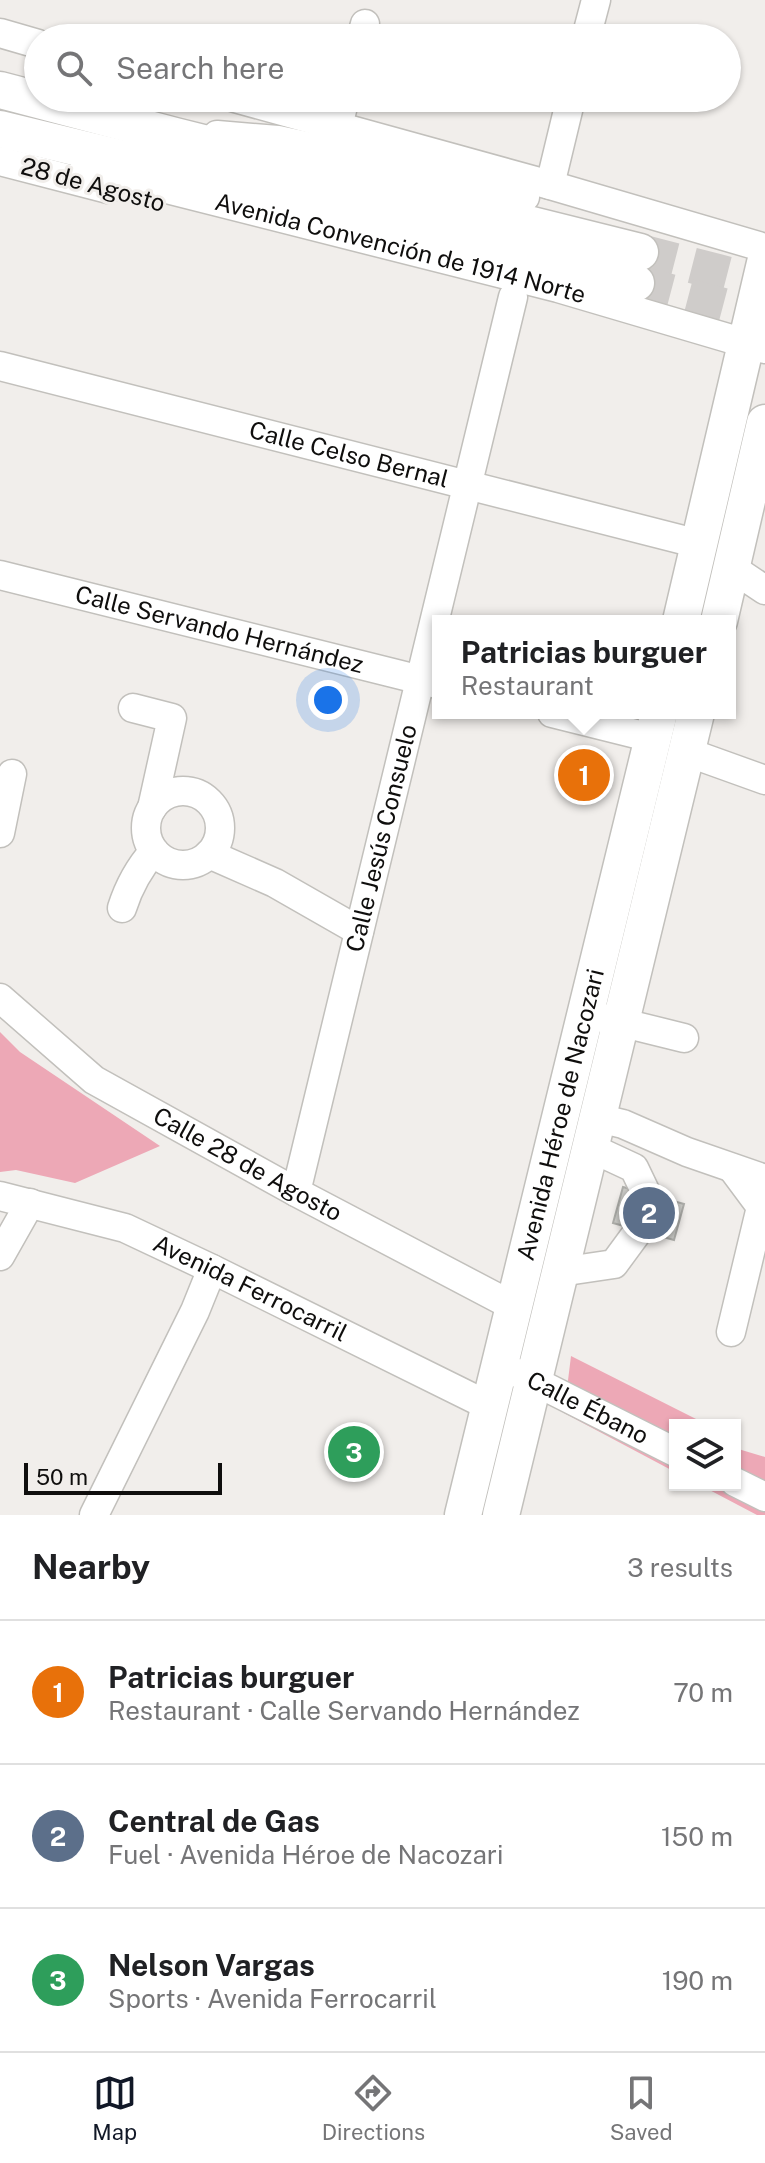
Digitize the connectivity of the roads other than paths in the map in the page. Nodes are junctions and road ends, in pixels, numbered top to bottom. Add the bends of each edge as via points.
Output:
1 (596, 0) edge
2 (590, 24) edge
3 (0, 33) edge
4 (24, 40) edge
5 (0, 90) edge
6 (24, 96) edge
7 (84, 112) edge
8 (286, 112) edge
9 (342, 112) edge
10 (568, 112) edge
11 (338, 126) junction
12 (0, 129) edge
13 (175, 136) junction
14 (40, 140) junction
15 (0, 161) edge
16 (550, 185) junction
17 (690, 228) junction
18 (765, 248) edge
19 (765, 263) edge
20 (558, 288) junction
21 (513, 297) junction
22 (756, 347) edge
23 (0, 366) edge
24 (765, 423) edge
25 (758, 482) edge
26 (467, 485) junction
27 (699, 544) junction
28 (732, 568) junction
29 (0, 575) edge
30 (765, 590) edge
31 (442, 615) edge
32 (682, 615) edge
33 (720, 615) edge
34 (429, 682) edge
35 (133, 708) dead end
36 (600, 719) edge
37 (695, 719) edge
38 (656, 726) edge
39 (687, 752) junction
40 (12, 774) dead end
41 (765, 780) edge
42 (152, 808) junction
43 (0, 833) edge
44 (154, 851) junction
45 (209, 854) junction
46 (122, 908) dead end
47 (348, 925) junction
48 (0, 998) edge
49 (586, 1014) junction
50 (621, 1022) junction
51 (684, 1038) dead end
52 (594, 1133) junction
53 (732, 1168) junction
54 (765, 1179) edge
55 (296, 1192) junction
56 (646, 1193) dead end
57 (0, 1196) edge
58 (30, 1203) junction
59 (639, 1230) dead end
60 (0, 1256) edge
61 (212, 1269) junction
62 (560, 1272) junction
63 (513, 1306) junction
64 (731, 1332) dead end
65 (499, 1364) junction
66 (534, 1380) junction
67 (489, 1406) junction
68 (669, 1449) edge
69 (741, 1485) edge
70 (765, 1497) edge
71 (94, 1515) edge
72 (463, 1515) edge
73 (501, 1515) edge

1 - 2 street
3 - 4 street
5 - 6 main road, Avenida Convención de 1914 Norte
7 - 13 main road, Avenida Convención de 1914 Norte
8 - 11 street, Avenida Convención de 1914 Norte
9 - 11 street
10 - 16 street
11 - 16 street, Avenida Convención de 1914 Norte
12 - 14 main road, Avenida Convención de 1914 Norte
13 - 14 main road, Avenida Convención de 1914 Norte via 638,267
13 - 17 street, Avenida Convención de 1914 Norte via 278,140 625,222
14 - 20 street, Avenida Convención de 1914 Norte via 72,162 131,180
15 - 21 street, 28 de Agosto
16 - 17 street, Avenida Convención de 1914 Norte
17 - 18 street, Avenida Convención de 1914 Norte
19 - 22 main road
20 - 21 street, 28 de Agosto
20 - 22 street, Avenida Convención de 1914 Norte
21 - 26 street, Calle Jesús Consuelo
22 - 27 main road
23 - 26 street, Calle Celso Bernal
24 - 25 main road
25 - 28 main road
26 - 27 street, Calle Celso Bernal
26 - 31 street, Calle Jesús Consuelo
27 - 32 main road
28 - 30 street
28 - 33 main road
29 - 34 street, Calle Servando Hernández
34 - 47 street, Calle Jesús Consuelo
35 - 42 street via 172,718
36 - 38 street
37 - 39 main road, Avenida Héroe de Nacozari
38 - 49 main road, Avenida Héroe de Nacozari
39 - 41 street
39 - 50 main road, Avenida Héroe de Nacozari
40 - 43 street
42 - 44 street via 146,830
42 - 45 street via 172,793 185,791 208,802 219,824 219,837
44 - 45 street via 184,865
44 - 46 street via 140,866
45 - 47 street via 275,883
47 - 55 street, Calle Jesús Consuelo
48 - 55 street, Calle 28 de Agosto via 94,1080
49 - 50 street
49 - 63 main road, Avenida Héroe de Nacozari
50 - 51 street
50 - 52 main road, Avenida Héroe de Nacozari
52 - 53 street via 623,1124
52 - 56 street via 634,1168
52 - 62 main road, Avenida Héroe de Nacozari
53 - 54 street
53 - 64 street via 761,1207
55 - 63 street, Calle 28 de Agosto
57 - 58 street, Avenida Ferrocarril
58 - 60 street
58 - 61 street, Avenida Ferrocarril via 125,1228
59 - 62 street via 614,1264
61 - 67 street, Avenida Ferrocarril
61 - 71 street
62 - 66 main road, Avenida Héroe de Nacozari
63 - 65 main road, Avenida Héroe de Nacozari
65 - 66 street, Calle Ébano
65 - 67 main road, Avenida Héroe de Nacozari
66 - 68 street, Calle Ébano
66 - 73 main road, Avenida Héroe de Nacozari
67 - 72 main road, Avenida Héroe de Nacozari
69 - 70 street

